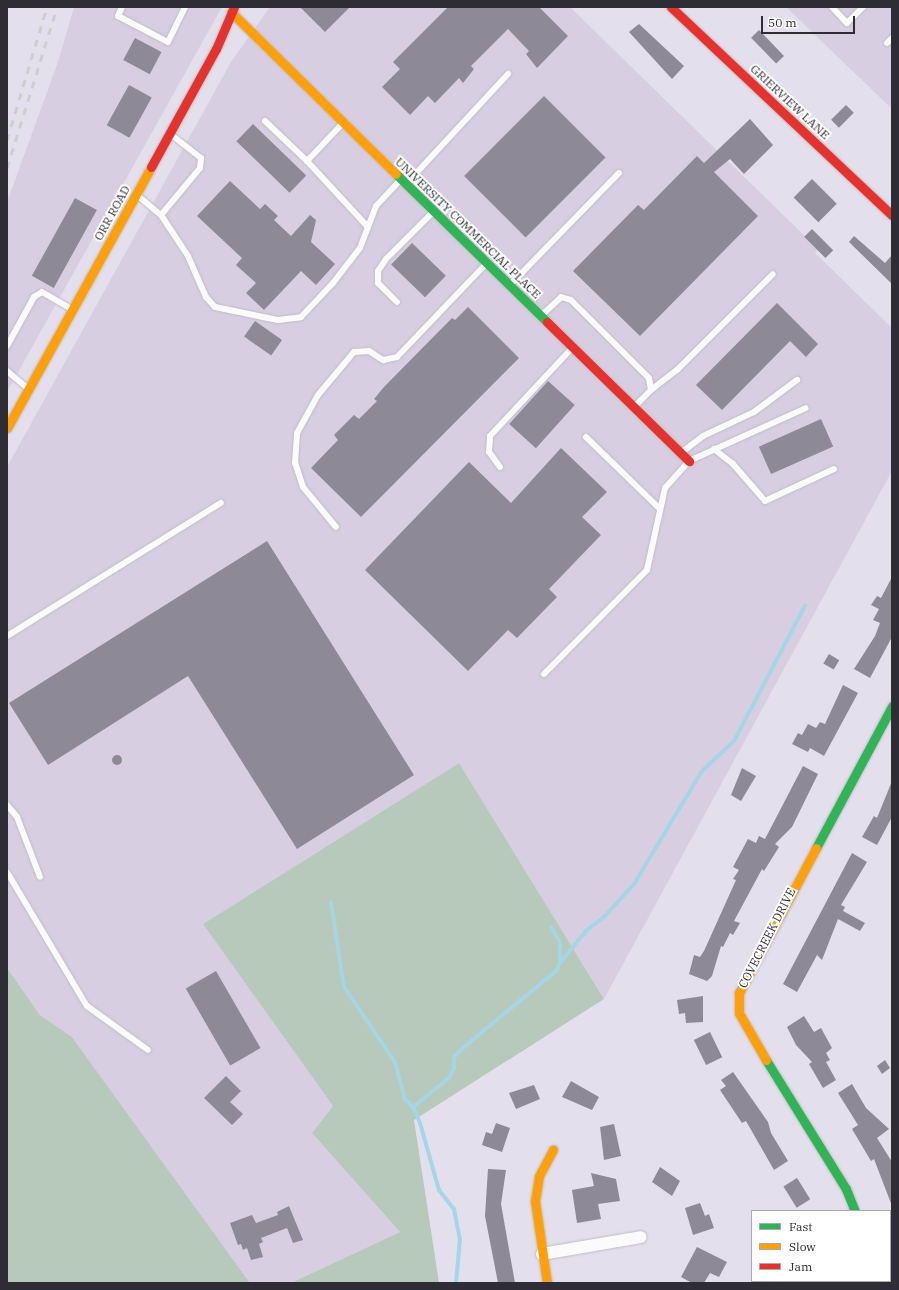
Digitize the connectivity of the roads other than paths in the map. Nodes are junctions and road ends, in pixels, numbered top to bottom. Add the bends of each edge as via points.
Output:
1 (122, 7) edge
2 (185, 7) edge
3 (671, 7) edge
4 (832, 7) edge
5 (863, 7) edge
6 (233, 9) edge
7 (892, 38) edge
8 (887, 43) dead end
9 (508, 74) dead end
10 (265, 121) dead end
11 (344, 122) junction
12 (169, 134) junction
13 (307, 161) junction
14 (619, 173) dead end
15 (404, 181) junction
16 (136, 194) junction
17 (434, 211) junction
18 (161, 215) junction
19 (892, 215) edge
20 (368, 227) junction
21 (487, 263) junction
22 (773, 274) dead end
23 (510, 285) junction
24 (397, 302) dead end
25 (73, 309) junction
26 (541, 316) junction
27 (7, 346) edge
28 (573, 347) junction
29 (7, 371) edge
30 (797, 380) dead end
31 (28, 389) junction
32 (651, 390) junction
33 (634, 407) junction
34 (806, 408) dead end
35 (7, 428) edge
36 (586, 436) dead end
37 (714, 449) junction
38 (681, 453) junction
39 (689, 461) junction
40 (500, 467) dead end
41 (834, 469) dead end
42 (221, 503) dead end
43 (660, 509) junction
44 (336, 527) dead end
45 (7, 636) edge
46 (544, 674) dead end
47 (892, 706) edge
48 (7, 805) edge
49 (7, 872) edge
50 (40, 877) dead end
51 (148, 1050) dead end
52 (553, 1150) dead end
53 (855, 1210) edge
54 (641, 1237) dead end
55 (542, 1254) junction
56 (547, 1283) edge

1 - 2 lane via 118,16 168,42
3 - 19 street, GRIERVIEW LANE
4 - 5 lane via 847,23
6 - 11 street, UNIVERSITY COMMERCIAL PLACE
6 - 12 street, ORR ROAD via 216,49
7 - 8 lane
9 - 15 lane
10 - 13 lane
11 - 13 lane
11 - 15 street, UNIVERSITY COMMERCIAL PLACE
12 - 16 street, ORR ROAD
12 - 18 lane via 200,158 200,168
13 - 20 lane
14 - 23 lane
15 - 17 street, UNIVERSITY COMMERCIAL PLACE
15 - 20 lane via 376,206
16 - 18 lane
16 - 25 street, ORR ROAD
17 - 21 street, UNIVERSITY COMMERCIAL PLACE
17 - 24 lane via 386,259 378,271 378,283
18 - 20 lane via 188,256 206,297 215,306 278,320 301,317 360,248
21 - 23 street, UNIVERSITY COMMERCIAL PLACE
21 - 44 lane via 396,357 383,360 369,351 354,352 318,395 297,433 295,463 303,487
22 - 32 lane via 678,369
23 - 26 street, UNIVERSITY COMMERCIAL PLACE
25 - 27 lane via 42,292 34,297
25 - 31 street, ORR ROAD
26 - 28 street, UNIVERSITY COMMERCIAL PLACE
26 - 32 lane via 561,297 566,297 649,378
28 - 33 street, UNIVERSITY COMMERCIAL PLACE
28 - 40 lane via 490,436 489,452
29 - 31 lane
30 - 38 lane via 754,412 703,436
31 - 35 street, ORR ROAD
32 - 33 lane
33 - 38 street, UNIVERSITY COMMERCIAL PLACE
34 - 37 lane
36 - 43 lane
37 - 39 lane
37 - 41 lane via 732,464 765,501
38 - 39 street, UNIVERSITY COMMERCIAL PLACE
39 - 43 lane via 665,488
42 - 45 lane
43 - 46 lane via 647,570
47 - 53 street, COVECREEK DRIVE via 739,993 739,1013 744,1025 846,1189
48 - 50 lane via 16,817
49 - 51 lane via 87,1006
52 - 55 street via 539,1176 536,1191
54 - 55 street
55 - 56 street

